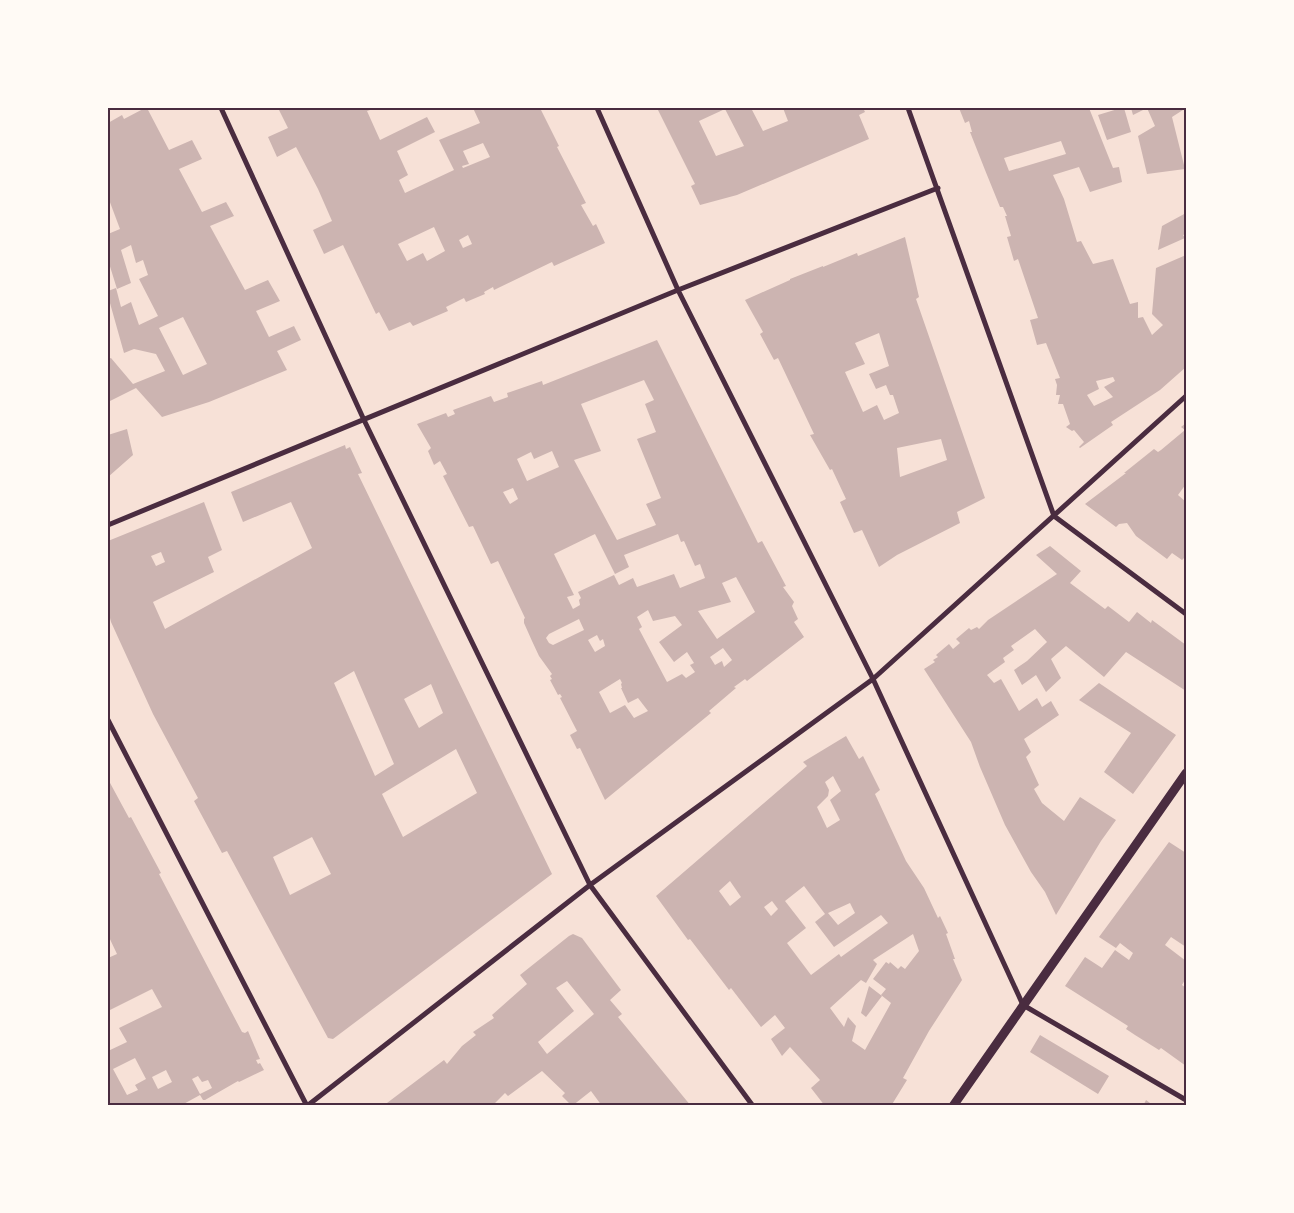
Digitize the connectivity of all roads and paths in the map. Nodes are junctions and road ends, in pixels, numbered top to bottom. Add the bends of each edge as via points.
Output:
1 (221, 108) edge
2 (597, 108) edge
3 (908, 108) edge
4 (938, 188) junction
5 (678, 290) junction
6 (1186, 396) edge
7 (364, 420) junction
8 (1054, 516) junction
9 (108, 525) edge
10 (1186, 614) edge
11 (873, 679) junction
12 (108, 720) edge
13 (1186, 773) edge
14 (590, 885) junction
15 (1023, 1006) junction
16 (1186, 1100) edge
17 (307, 1106) edge
18 (753, 1106) edge
19 (953, 1106) edge

1 - 7 street
2 - 5 street
3 - 4 street
4 - 5 street
4 - 8 street
5 - 7 street
5 - 11 street
6 - 8 street
7 - 9 street
7 - 14 street
8 - 10 street
8 - 11 street
11 - 14 street
11 - 15 street
12 - 17 street
13 - 15 street
14 - 17 street
14 - 18 street
15 - 16 street
15 - 19 street

